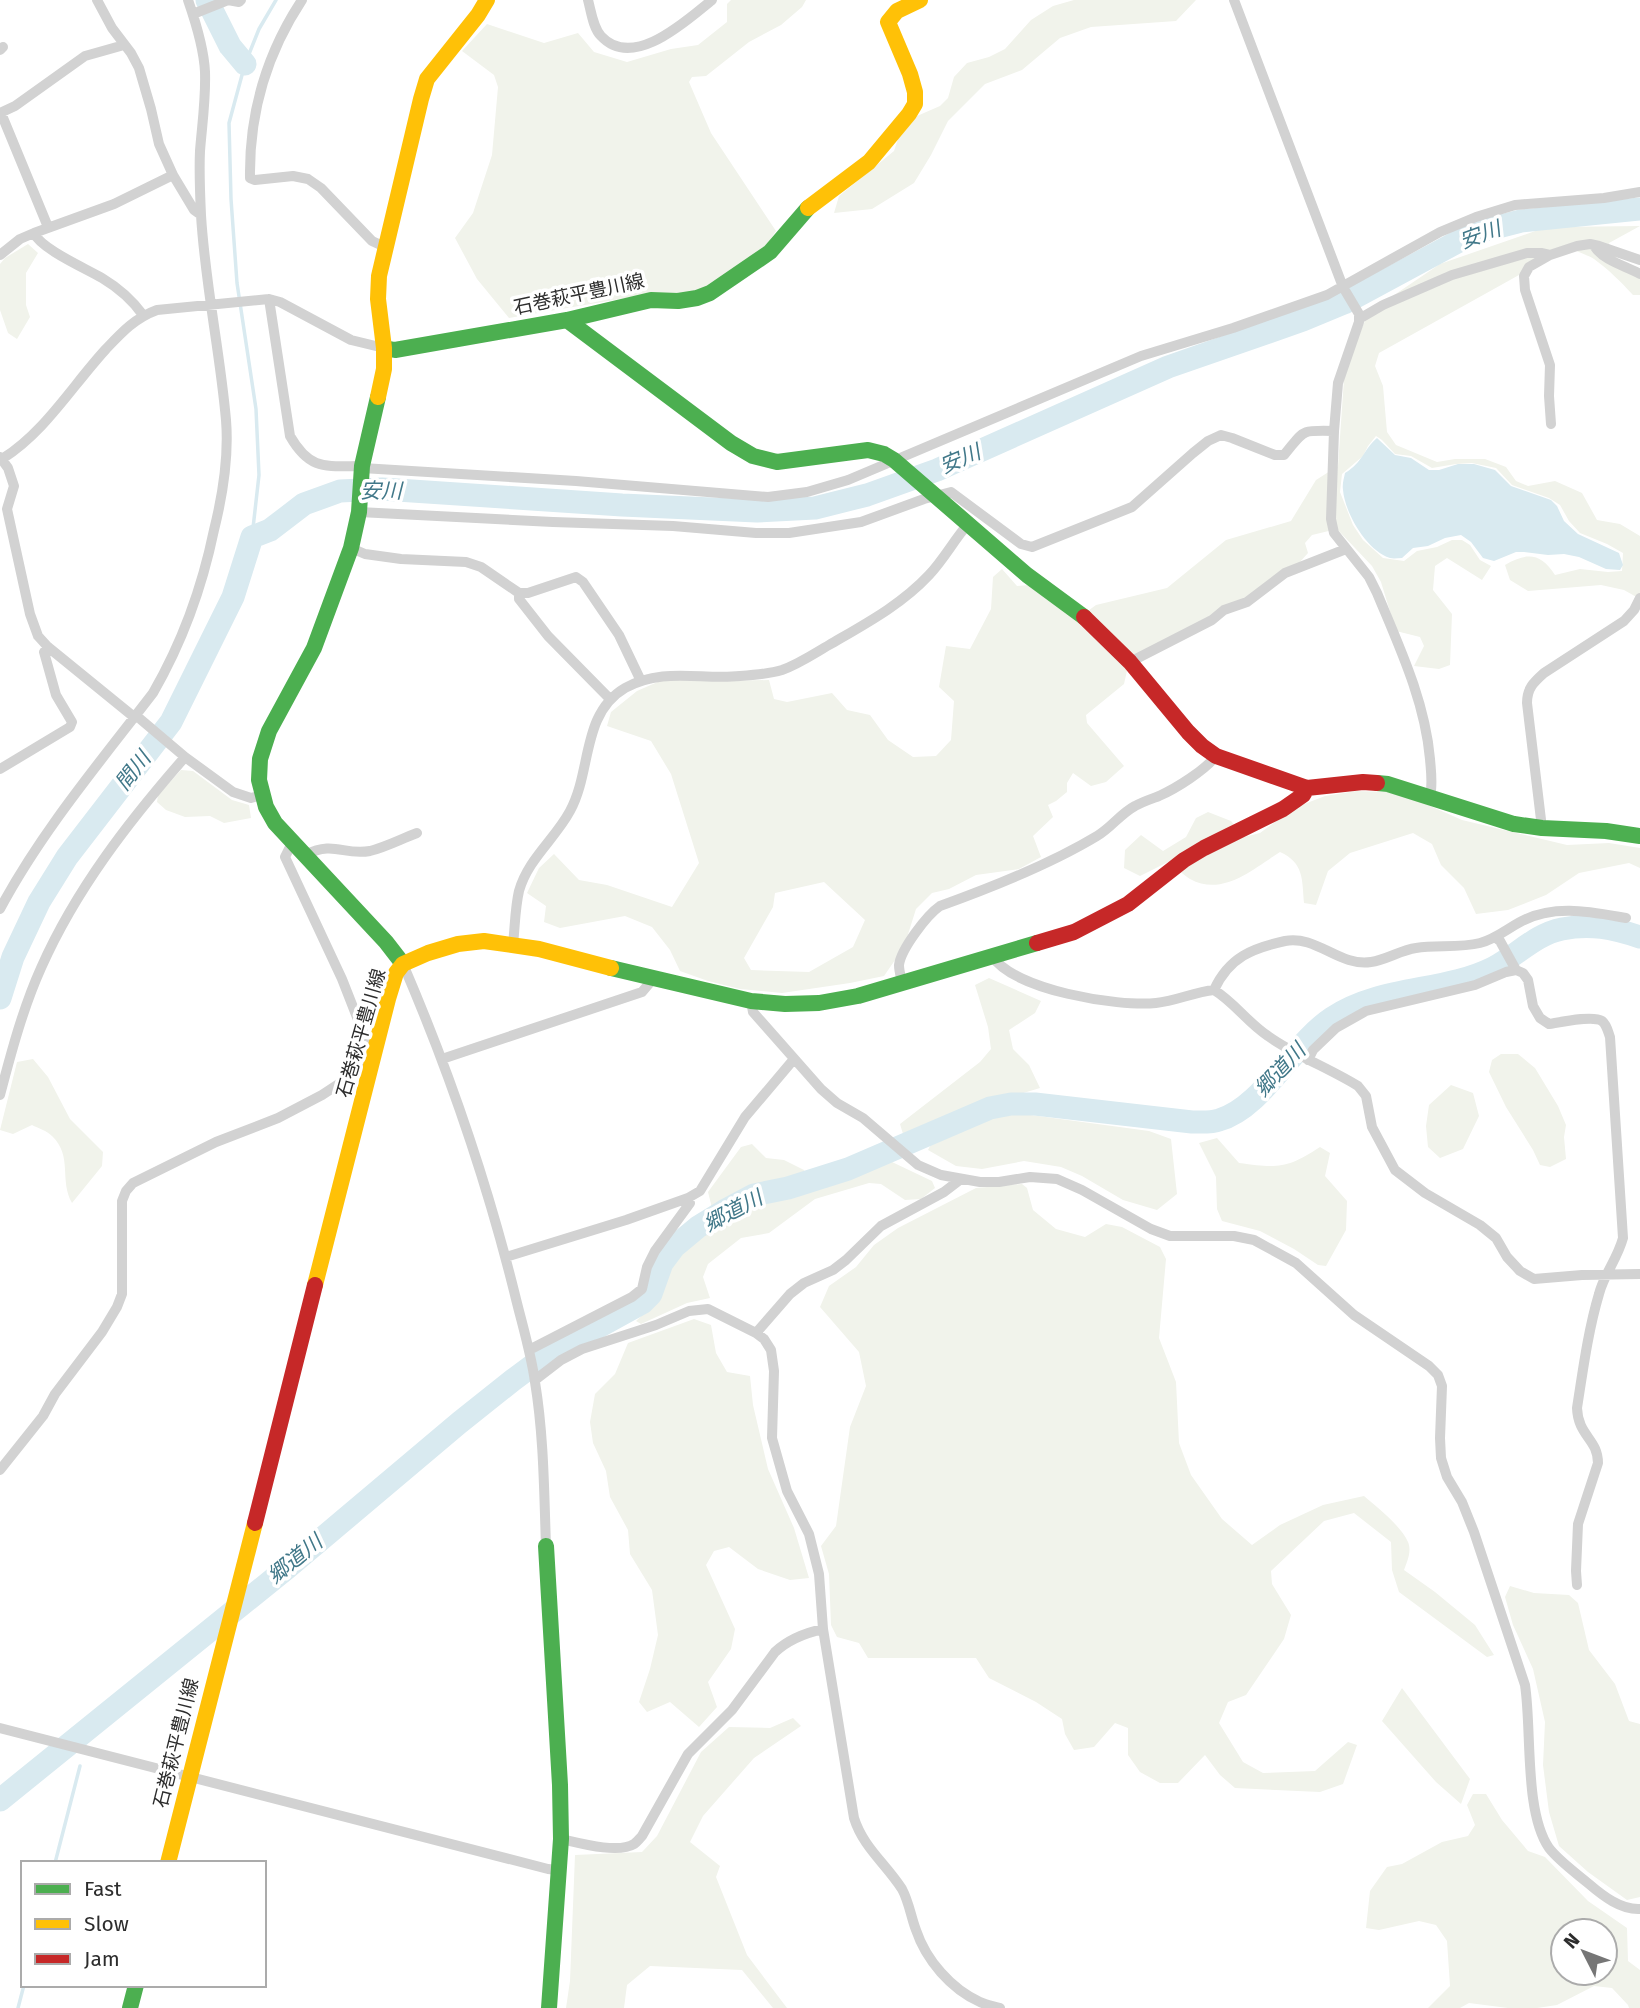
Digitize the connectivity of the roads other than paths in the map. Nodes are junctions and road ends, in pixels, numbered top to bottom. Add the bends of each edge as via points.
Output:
1 (97, 0) edge
2 (188, 0) edge
3 (241, 0) edge
4 (302, 0) edge
5 (487, 0) edge
6 (588, 0) edge
7 (712, 0) edge
8 (920, 0) edge
9 (1234, 0) edge
10 (225, 2) edge
11 (198, 13) junction
12 (124, 45) junction
13 (1, 113) edge
14 (173, 175) junction
15 (1640, 192) edge
16 (201, 215) junction
17 (48, 227) junction
18 (34, 233) junction
19 (1595, 246) junction
20 (385, 247) junction
21 (0, 255) edge
22 (1550, 255) junction
23 (1640, 260) edge
24 (1640, 274) edge
25 (1344, 288) junction
26 (264, 299) junction
27 (212, 305) junction
28 (143, 315) junction
29 (1359, 316) junction
30 (568, 320) junction
31 (384, 348) junction
32 (1551, 424) dead end
33 (1334, 431) junction
34 (1, 458) edge
35 (896, 462) junction
36 (362, 469) junction
37 (933, 494) junction
38 (4, 509) edge
39 (359, 509) junction
40 (968, 524) junction
41 (351, 548) junction
42 (1346, 549) junction
43 (519, 593) junction
44 (1640, 598) edge
45 (48, 647) junction
46 (1130, 662) junction
47 (641, 681) junction
48 (610, 699) junction
49 (137, 717) junction
50 (183, 755) junction
51 (1216, 756) junction
52 (0, 769) edge
53 (1307, 788) junction
54 (262, 795) junction
55 (1430, 797) junction
56 (1542, 828) junction
57 (417, 833) dead end
58 (1640, 836) edge
59 (292, 843) junction
60 (305, 855) junction
61 (0, 909) edge
62 (1626, 918) dead end
63 (1495, 937) junction
64 (513, 944) junction
65 (992, 956) junction
66 (403, 964) junction
67 (1515, 967) junction
68 (653, 979) junction
69 (902, 982) junction
70 (1214, 990) junction
71 (751, 1001) junction
72 (378, 1043) junction
73 (442, 1059) junction
74 (794, 1059) junction
75 (1307, 1059) junction
76 (372, 1066) junction
77 (0, 1095) edge
78 (961, 1179) junction
79 (688, 1198) junction
80 (506, 1257) junction
81 (1607, 1273) junction
82 (1640, 1274) edge
83 (756, 1333) junction
84 (530, 1354) junction
85 (534, 1378) junction
86 (0, 1451) edge
87 (9, 1459) junction
88 (0, 1471) edge
89 (546, 1546) joint
90 (1577, 1585) dead end
91 (823, 1629) junction
92 (0, 1728) edge
93 (190, 1777) junction
94 (561, 1839) junction
95 (169, 1861) edge
96 (558, 1870) junction
97 (1640, 1909) edge
98 (136, 1987) edge
99 (131, 2008) edge
100 (549, 2008) edge
101 (1000, 2008) edge

1 - 12 street
2 - 11 street
3 - 10 street
4 - 20 street via 282,34 257,102 250,178 308,179 372,241
5 - 20 street via 427,79
6 - 7 street via 600,35 626,48 649,45 672,33
8 - 30 street, 石巻萩平豊川線 via 895,12 888,22 910,74 915,104 869,162 800,216 770,252 710,293 678,301 651,300
9 - 25 street
10 - 11 street
11 - 16 street via 205,71
12 - 13 street via 86,56
12 - 14 street via 139,68 159,144
13 - 17 street
14 - 16 street
14 - 17 street via 114,204
15 - 25 street via 1515,205 1476,217 1440,232
16 - 27 street
17 - 18 street
18 - 21 street
18 - 28 street via 37,240 104,279
19 - 22 street via 1577,246
19 - 23 street
19 - 24 street
20 - 31 street via 378,299
22 - 29 street via 1527,253 1452,275
22 - 32 street via 1529,267 1524,276 1550,365
25 - 29 street
25 - 35 street via 1141,356
26 - 27 street
26 - 31 street via 280,302 351,340
26 - 36 street via 290,436 307,459
27 - 28 street
27 - 49 street via 226,421 223,492 192,612 163,675
28 - 34 street via 99,357 30,439
29 - 33 street via 1338,383
30 - 31 street, 石巻萩平豊川線 via 395,350
30 - 35 street via 752,456 777,462 868,450
31 - 36 street via 384,369
33 - 37 street via 1301,433 1284,454 1275,455 1221,436 1193,453 1132,507 1032,547 1021,544 951,492
33 - 42 street via 1331,519 1334,533
34 - 38 street via 14,486
35 - 36 street via 807,492 768,497
35 - 37 street
36 - 39 street, 石巻萩平豊川線
37 - 39 street via 861,522 789,533
37 - 40 street
38 - 45 street via 30,614 38,636
39 - 41 street, 石巻萩平豊川線
40 - 46 street via 1079,612
40 - 47 street via 947,554 903,600 785,669 734,677 674,675
41 - 43 street via 401,559 466,562
41 - 54 street, 石巻萩平豊川線 via 314,648 269,731 260,759
42 - 46 street via 1285,573 1247,602
42 - 55 street via 1377,593 1421,708 1428,737
43 - 47 street via 576,577 583,582 619,635
43 - 48 street via 548,636
44 - 56 street via 1624,621 1544,673 1527,692
45 - 49 street
45 - 52 street via 44,652 56,695 72,722
46 - 51 street via 1188,732
47 - 48 street
48 - 64 street via 592,731 572,809 538,853 519,891
49 - 50 street
49 - 61 street via 38,847
50 - 54 street via 233,792 251,798
50 - 77 street via 77,899 40,969
51 - 53 street
51 - 69 street via 1176,787 1123,813 1095,838 930,912 901,957
53 - 55 street via 1363,782 1388,784
53 - 65 street via 1283,809 1184,860 1101,920
54 - 59 street, 石巻萩平豊川線 via 275,823
55 - 56 street via 1514,824
56 - 58 street
57 - 60 street via 369,851 330,847
59 - 60 street, 石巻萩平豊川線
59 - 72 street via 285,857 364,1035
60 - 66 street, 石巻萩平豊川線
62 - 63 street via 1578,910 1540,913
63 - 67 street
63 - 70 street via 1479,943 1414,948 1358,963 1307,941 1286,941 1248,951
64 - 66 street via 458,944
64 - 68 street
65 - 69 street
65 - 70 street via 1006,971 1052,990 1121,1004 1157,1003
66 - 72 street, 石巻萩平豊川線 via 396,973
66 - 73 street
67 - 75 street via 1475,985 1350,1018
67 - 81 street via 1528,980 1540,1018 1549,1024 1594,1018 1601,1020 1610,1037 1622,1238 1619,1254
68 - 71 street
68 - 73 street via 642,992
69 - 71 street via 819,1003
70 - 75 street via 1263,1033
71 - 74 street via 753,1012
72 - 76 street, 石巻萩平豊川線
73 - 80 street
74 - 78 street via 821,1089 918,1165
74 - 79 street via 745,1117 700,1191
75 - 81 street via 1358,1086 1366,1096 1372,1127 1395,1170 1480,1225 1496,1238 1520,1271 1534,1279
76 - 87 street via 278,1118 133,1183 122,1201 122,1294 117,1307
76 - 93 street, 石巻萩平豊川線
78 - 83 street via 881,1226 833,1270 804,1283
78 - 97 street via 1056,1179 1170,1236 1254,1240 1296,1263 1354,1315 1429,1366 1443,1386 1441,1458 1474,1532 1525,1685 1540,1832 1550,1850 1599,1892 1626,1908
79 - 80 street
79 - 84 street via 690,1203 655,1251 642,1289
80 - 84 street
81 - 82 street
81 - 90 street via 1591,1325 1577,1408 1582,1431 1598,1452 1578,1524
83 - 85 street via 708,1309 689,1311 582,1349
83 - 91 street via 771,1350 772,1438 784,1482 809,1534 819,1574
84 - 85 street
85 - 89 street via 542,1439
86 - 87 street
87 - 88 street
89 - 94 street
91 - 94 street via 804,1634 775,1652 732,1710 688,1754 633,1845 588,1846
91 - 101 street via 857,1829 902,1891 917,1933 939,1971 962,1992
92 - 93 street
93 - 95 street, 石巻萩平豊川線
93 - 96 street
94 - 96 street
96 - 100 street
98 - 99 street

